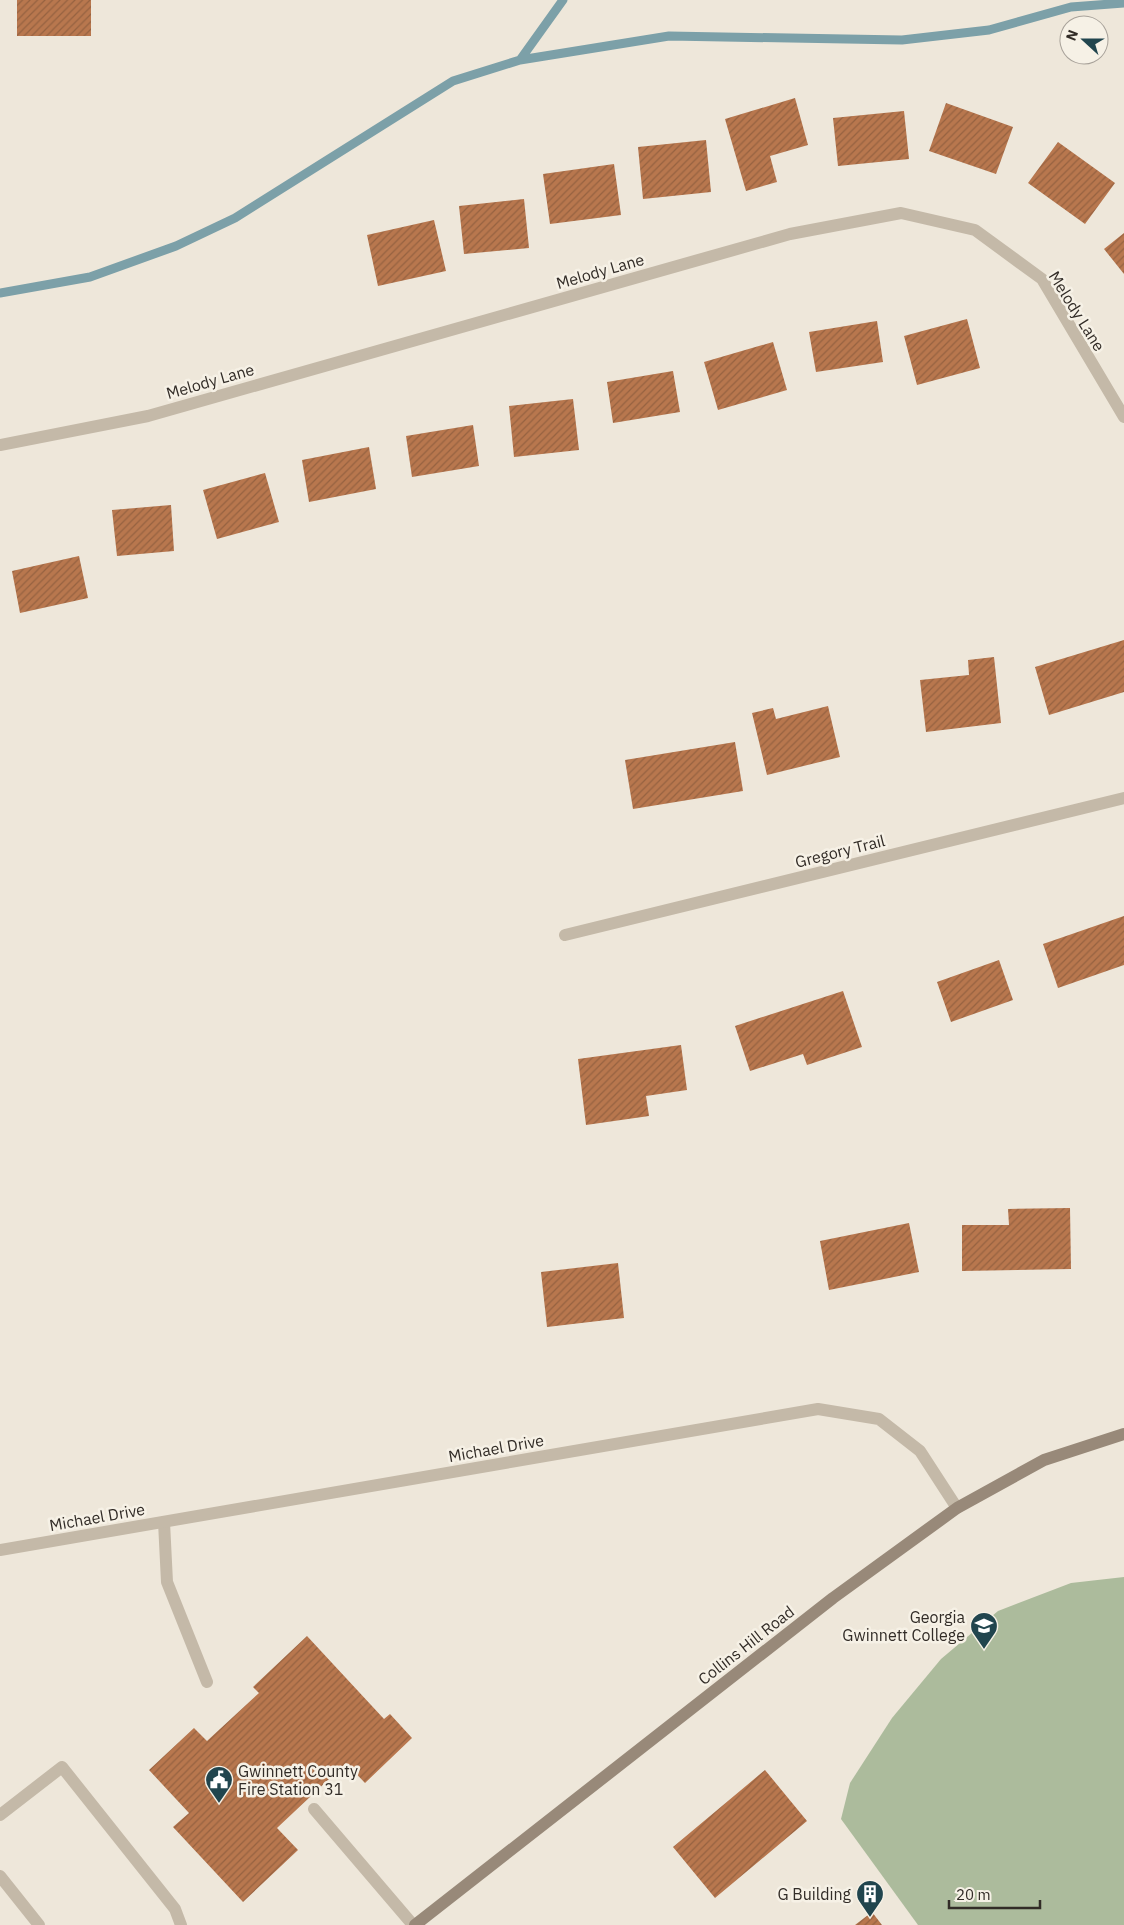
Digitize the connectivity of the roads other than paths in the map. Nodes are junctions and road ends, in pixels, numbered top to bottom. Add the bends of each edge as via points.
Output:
1 (1124, 417) edge
2 (0, 445) edge
3 (1124, 798) edge
4 (565, 935) dead end
5 (1124, 1434) edge
6 (956, 1508) junction
7 (164, 1522) junction
8 (0, 1550) edge
9 (207, 1682) dead end
10 (314, 1809) dead end
11 (0, 1815) edge
12 (0, 1876) edge
13 (39, 1925) edge
14 (181, 1925) edge
15 (414, 1925) edge

1 - 2 street, Melody Lane via 1042,279 975,230 901,213 790,234 148,416
3 - 4 street, Gregory Trail
5 - 6 street, Collins Hill Road via 1044,1460
6 - 7 street, Michael Drive via 920,1451 879,1420 818,1409
6 - 15 street, Collins Hill Road via 834,1598
7 - 8 street, Michael Drive
7 - 9 street via 167,1582
10 - 15 street
11 - 14 street via 62,1767 175,1909
12 - 13 street

